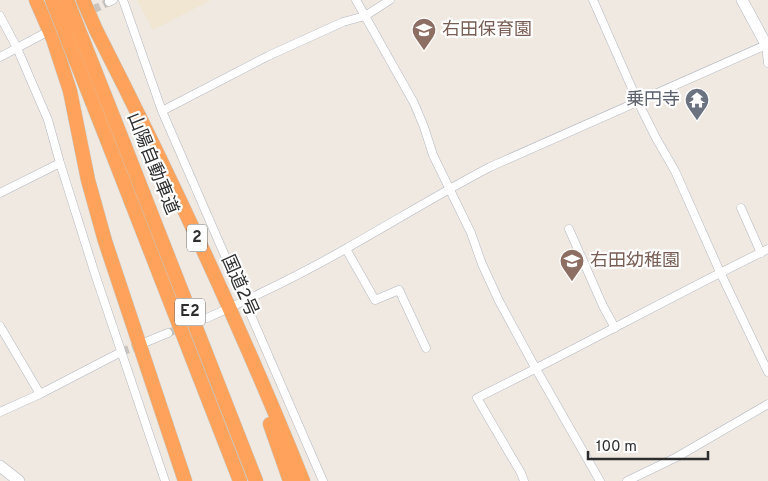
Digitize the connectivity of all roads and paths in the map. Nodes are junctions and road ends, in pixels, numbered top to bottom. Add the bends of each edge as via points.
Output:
1 (36, 0) edge
2 (52, 0) edge
3 (67, 0) edge
4 (83, 0) edge
5 (123, 0) edge
6 (356, 0) edge
7 (390, 0) edge
8 (594, 0) edge
9 (742, 0) edge
10 (0, 16) edge
11 (365, 16) junction
12 (47, 32) dead end
13 (767, 46) edge
14 (18, 48) junction
15 (0, 57) edge
16 (768, 63) edge
17 (638, 102) junction
18 (162, 111) junction
19 (117, 147) junction
20 (60, 164) junction
21 (449, 188) junction
22 (0, 193) edge
23 (741, 208) dead end
24 (569, 229) dead end
25 (346, 249) junction
26 (765, 251) edge
27 (720, 272) junction
28 (245, 301) junction
29 (228, 308) junction
30 (207, 318) tunnel mouth
31 (0, 326) edge
32 (615, 328) junction
33 (238, 331) junction
34 (168, 333) tunnel mouth
35 (146, 342) tunnel mouth
36 (426, 348) dead end
37 (121, 352) junction
38 (536, 369) junction
39 (768, 372) edge
40 (40, 394) junction
41 (157, 398) junction
42 (768, 404) edge
43 (0, 412) edge
44 (0, 466) edge
45 (19, 481) edge
46 (165, 481) edge
47 (185, 481) edge
48 (193, 481) edge
49 (240, 481) edge
50 (256, 481) edge
51 (290, 481) edge
52 (303, 481) edge
53 (323, 481) edge
54 (524, 481) edge
55 (600, 481) edge
56 (627, 481) edge

1 - 41 highway via 70,90 88,180 105,241
2 - 19 highway, 山陽自動車道 / E2, bridge
3 - 19 highway, 山陽自動車道 / E2, bridge
4 - 29 highway, 国道2号 / 2 via 183,206
5 - 18 street
6 - 11 street
7 - 11 street
8 - 17 street
9 - 13 street
10 - 14 street
11 - 18 street via 343,22 268,56
11 - 21 street via 414,103
12 - 14 street
13 - 16 street
13 - 17 street
14 - 15 street
14 - 20 street via 48,120
17 - 21 street
17 - 27 street via 675,171
18 - 28 street
19 - 49 highway, 山陽自動車道 / E2
19 - 50 highway, 山陽自動車道 / E2
20 - 22 street
20 - 37 street
21 - 25 street
21 - 38 street via 482,264
23 - 26 street
24 - 32 street
25 - 28 street
25 - 36 street via 375,300 399,290
26 - 27 street
27 - 32 street
27 - 39 street
28 - 29 street
28 - 53 street
29 - 30 street
29 - 33 highway, 国道2号 / 2
31 - 40 street
32 - 38 street
33 - 51 highway via 243,354
33 - 52 highway, 国道2号 / 2
34 - 35 street
37 - 40 street
37 - 46 street
38 - 54 street via 477,398
38 - 55 street
40 - 43 street
41 - 47 highway
41 - 48 highway
42 - 56 street
44 - 45 street

